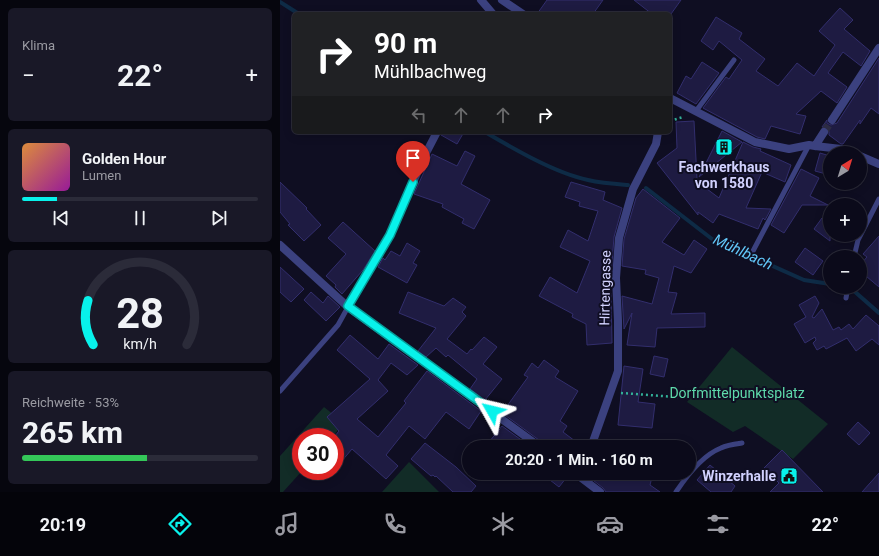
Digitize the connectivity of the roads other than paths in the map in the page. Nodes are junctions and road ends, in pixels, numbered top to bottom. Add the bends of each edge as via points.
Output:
1 (481, 0) edge
2 (502, 0) edge
3 (491, 12) edge
4 (520, 12) edge
5 (879, 48) edge
6 (734, 60) dead end
7 (672, 99) edge
8 (696, 111) junction
9 (832, 120) tunnel mouth
10 (824, 132) tunnel mouth
11 (436, 134) edge
12 (658, 134) edge
13 (812, 145) junction
14 (823, 147) edge
15 (867, 159) edge
16 (879, 164) edge
17 (879, 199) edge
18 (280, 245) edge
19 (856, 250) edge
20 (753, 252) dead end
21 (847, 294) edge
22 (846, 298) dead end
23 (348, 306) junction
24 (280, 391) edge
25 (530, 440) edge
26 (594, 440) edge
27 (742, 443) dead end
28 (586, 480) edge
29 (600, 492) edge
30 (676, 492) edge

1 - 3 street
2 - 4 street
5 - 9 street
6 - 8 lane
7 - 8 street
8 - 13 street via 755,142 789,149
10 - 13 street
11 - 23 street via 390,235
12 - 26 street, Hirtengasse via 656,144 634,186 619,238 616,278 618,371
13 - 14 street
13 - 20 lane
15 - 16 street
17 - 19 lane via 858,240
18 - 23 street
21 - 22 lane
23 - 24 lane via 338,325
23 - 25 street
27 - 30 lane via 720,448 708,456
28 - 29 street

